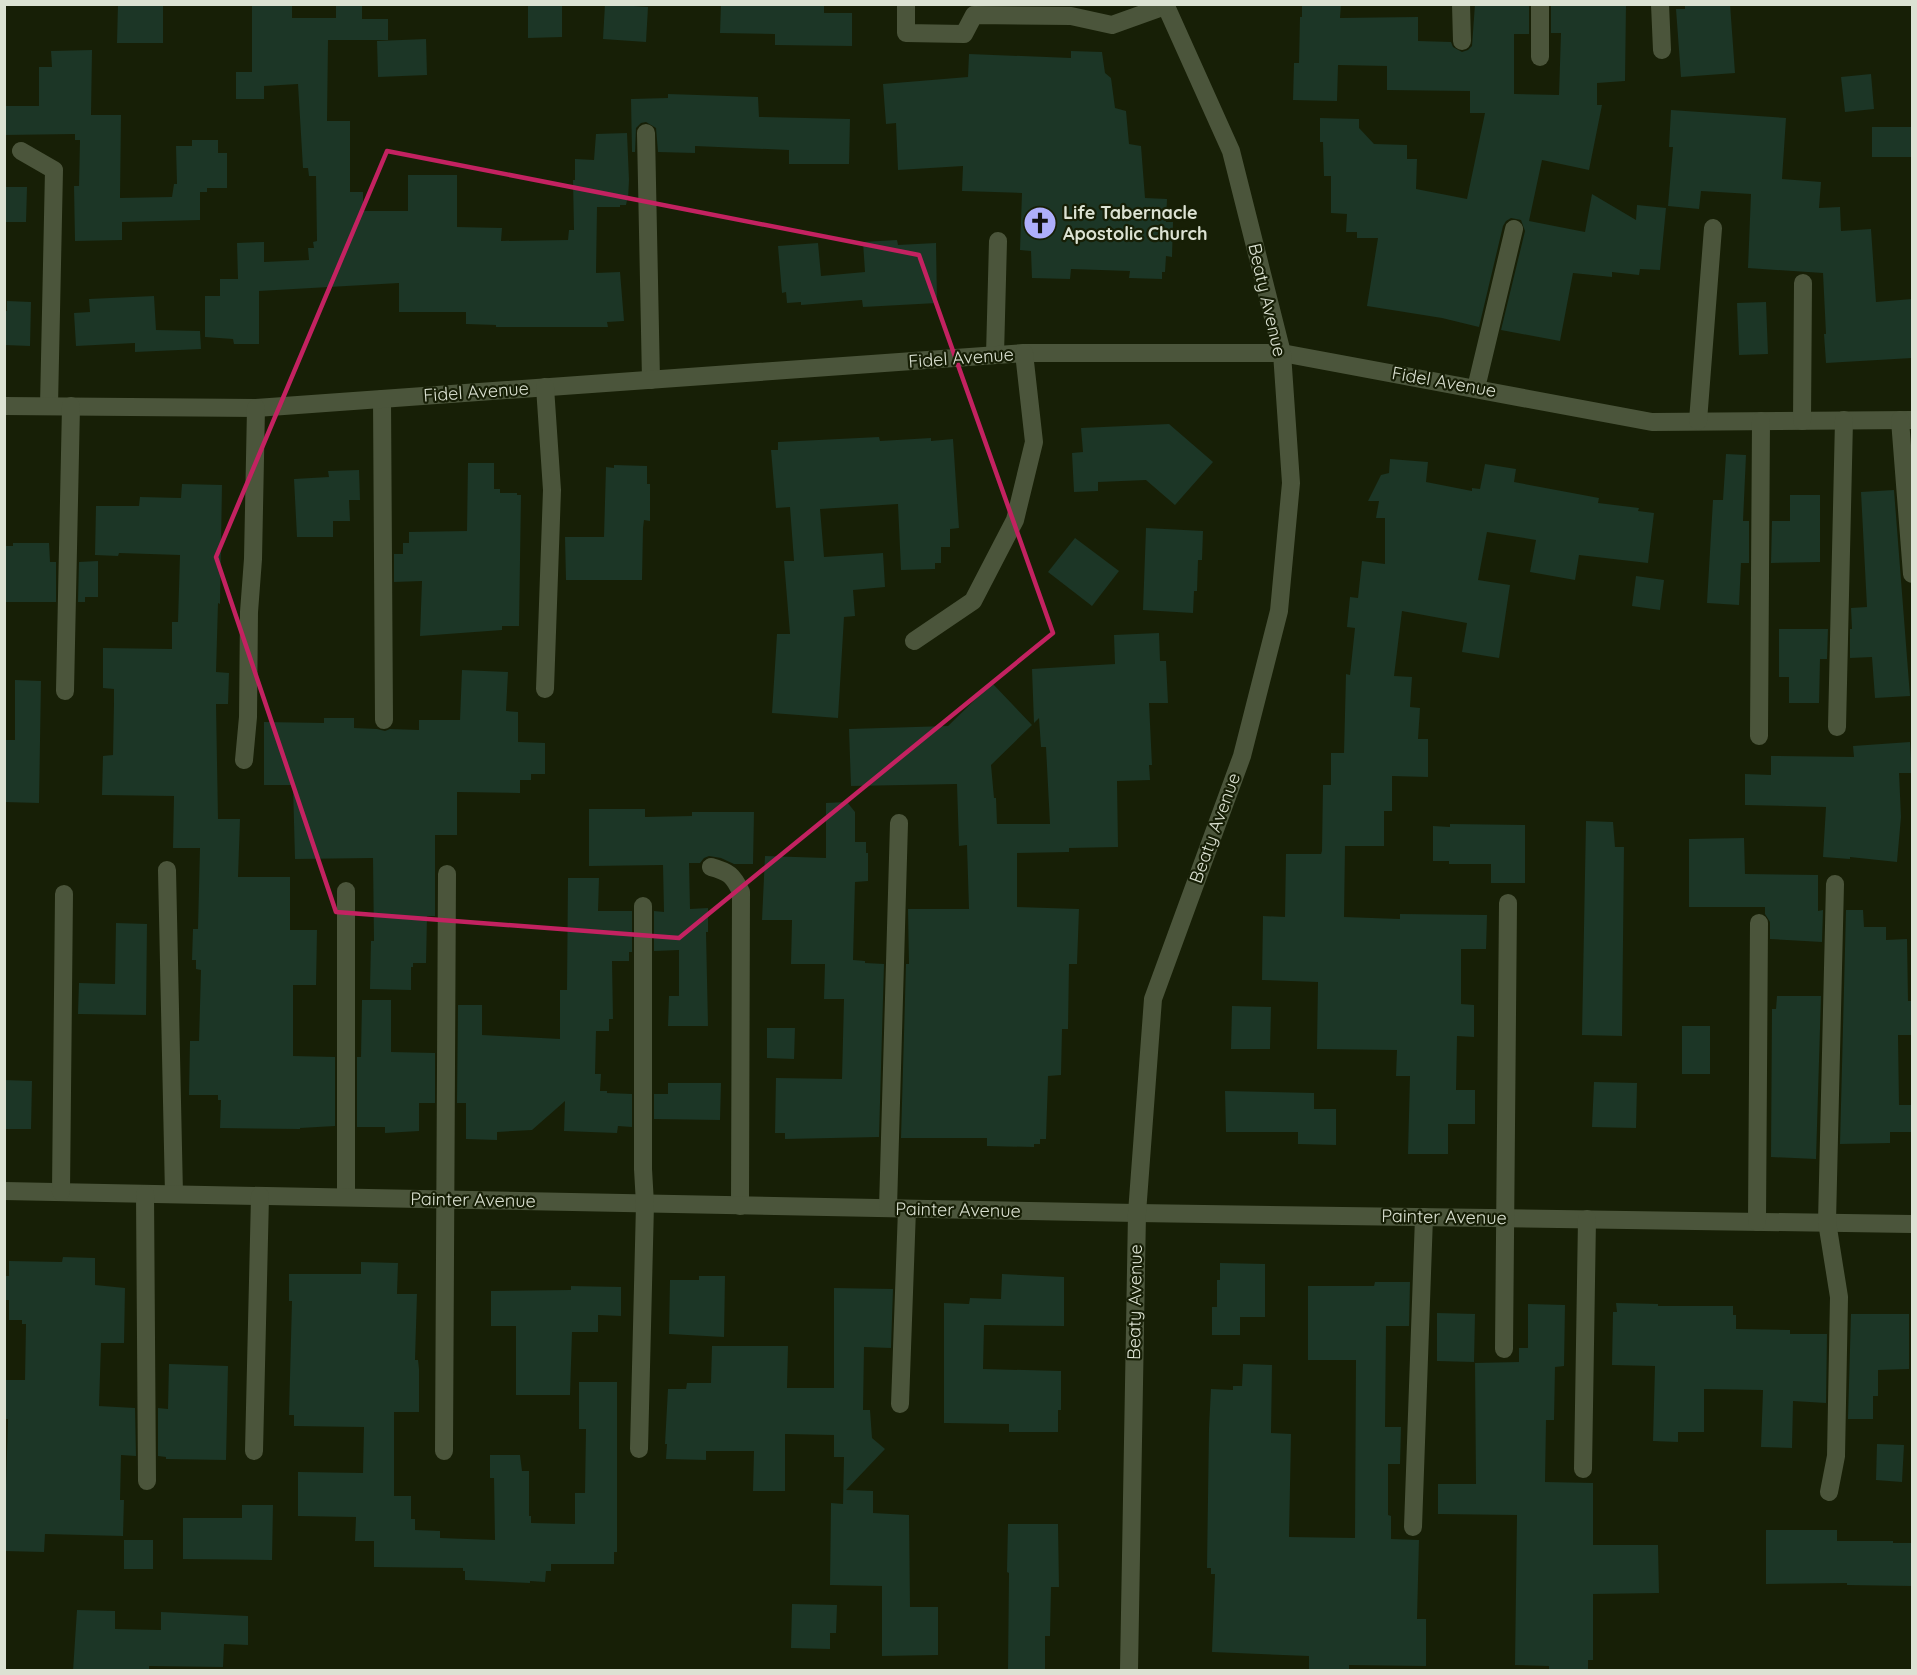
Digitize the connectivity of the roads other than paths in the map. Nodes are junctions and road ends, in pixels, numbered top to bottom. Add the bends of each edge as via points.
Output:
1 (906, 4) edge
2 (1461, 4) edge
3 (1540, 4) edge
4 (1660, 4) edge
5 (1165, 5) edge
6 (1461, 41) dead end
7 (1662, 50) dead end
8 (1539, 57) dead end
9 (646, 133) dead end
10 (21, 151) dead end
11 (1713, 228) dead end
12 (1514, 230) dead end
13 (998, 241) dead end
14 (1803, 282) dead end
15 (1024, 353) junction
16 (1282, 353) junction
17 (995, 355) junction
18 (651, 380) junction
19 (545, 387) junction
20 (1476, 388) junction
21 (382, 399) junction
22 (4, 406) edge
23 (49, 406) junction
24 (71, 406) junction
25 (256, 408) junction
26 (1844, 420) junction
27 (1906, 420) edge
28 (1698, 421) junction
29 (1761, 421) junction
30 (1802, 421) junction
31 (1912, 574) edge
32 (914, 641) dead end
33 (545, 689) dead end
34 (65, 691) dead end
35 (384, 720) dead end
36 (1837, 727) dead end
37 (1759, 736) dead end
38 (244, 760) dead end
39 (899, 823) dead end
40 (711, 867) dead end
41 (167, 870) dead end
42 (447, 874) dead end
43 (1835, 884) dead end
44 (346, 891) dead end
45 (64, 894) dead end
46 (1508, 903) dead end
47 (644, 906) dead end
48 (1759, 923) dead end
49 (4, 1191) edge
50 (61, 1192) junction
51 (145, 1194) junction
52 (174, 1194) junction
53 (260, 1196) junction
54 (346, 1197) junction
55 (444, 1200) junction
56 (645, 1204) junction
57 (740, 1206) junction
58 (888, 1209) junction
59 (907, 1209) junction
60 (1137, 1213) junction
61 (1424, 1217) junction
62 (1506, 1218) junction
63 (1587, 1219) junction
64 (1757, 1222) junction
65 (1827, 1222) junction
66 (1912, 1224) edge
67 (1503, 1349) dead end
68 (900, 1404) dead end
69 (639, 1449) dead end
70 (254, 1451) dead end
71 (444, 1451) dead end
72 (1582, 1469) dead end
73 (147, 1481) dead end
74 (1828, 1492) dead end
75 (1413, 1527) dead end
76 (1129, 1671) edge

1 - 5 street via 906,33 964,34 974,15 1071,16 1112,25
2 - 6 street
3 - 8 street
4 - 7 street
5 - 16 street, Beaty Avenue via 1231,151
9 - 18 street
10 - 23 street via 54,170
11 - 28 street
12 - 20 street
13 - 17 street
14 - 30 street
15 - 16 street, Fidel Avenue
15 - 17 street, Fidel Avenue
15 - 32 street via 1034,442 1015,520 974,601
16 - 20 street, Fidel Avenue
16 - 60 street, Beaty Avenue via 1292,483 1279,611 1242,756 1153,999
17 - 18 street, Fidel Avenue
18 - 19 street, Fidel Avenue
19 - 21 street, Fidel Avenue
19 - 33 street via 552,490
20 - 28 street, Fidel Avenue via 1652,422
21 - 25 street, Fidel Avenue
21 - 35 street
22 - 23 street, Fidel Avenue
23 - 24 street, Fidel Avenue
24 - 25 street, Fidel Avenue
24 - 34 street
25 - 38 street
26 - 27 street, Fidel Avenue
26 - 30 street, Fidel Avenue
26 - 36 street
27 - 31 street
28 - 29 street, Fidel Avenue
29 - 30 street, Fidel Avenue
29 - 37 street
39 - 58 street
40 - 57 street via 735,878 741,892
41 - 52 street
42 - 55 street
43 - 65 street
44 - 54 street
45 - 50 street
46 - 62 street
47 - 56 street
48 - 64 street
49 - 50 street, Painter Avenue
50 - 51 street, Painter Avenue
51 - 52 street, Painter Avenue
51 - 73 street
52 - 53 street, Painter Avenue
53 - 54 street, Painter Avenue
53 - 70 street
54 - 55 street, Painter Avenue
55 - 56 street, Painter Avenue
55 - 71 street
56 - 57 street, Painter Avenue
56 - 69 street
57 - 58 street, Painter Avenue
58 - 59 street, Painter Avenue
59 - 60 street, Painter Avenue
59 - 68 street
60 - 61 street, Painter Avenue
60 - 76 street, Beaty Avenue
61 - 62 street, Painter Avenue
61 - 75 street
62 - 63 street, Painter Avenue
62 - 67 street
63 - 64 street, Painter Avenue
63 - 72 street
64 - 65 street, Painter Avenue
65 - 66 street, Painter Avenue
65 - 74 street via 1839,1297 1836,1456

